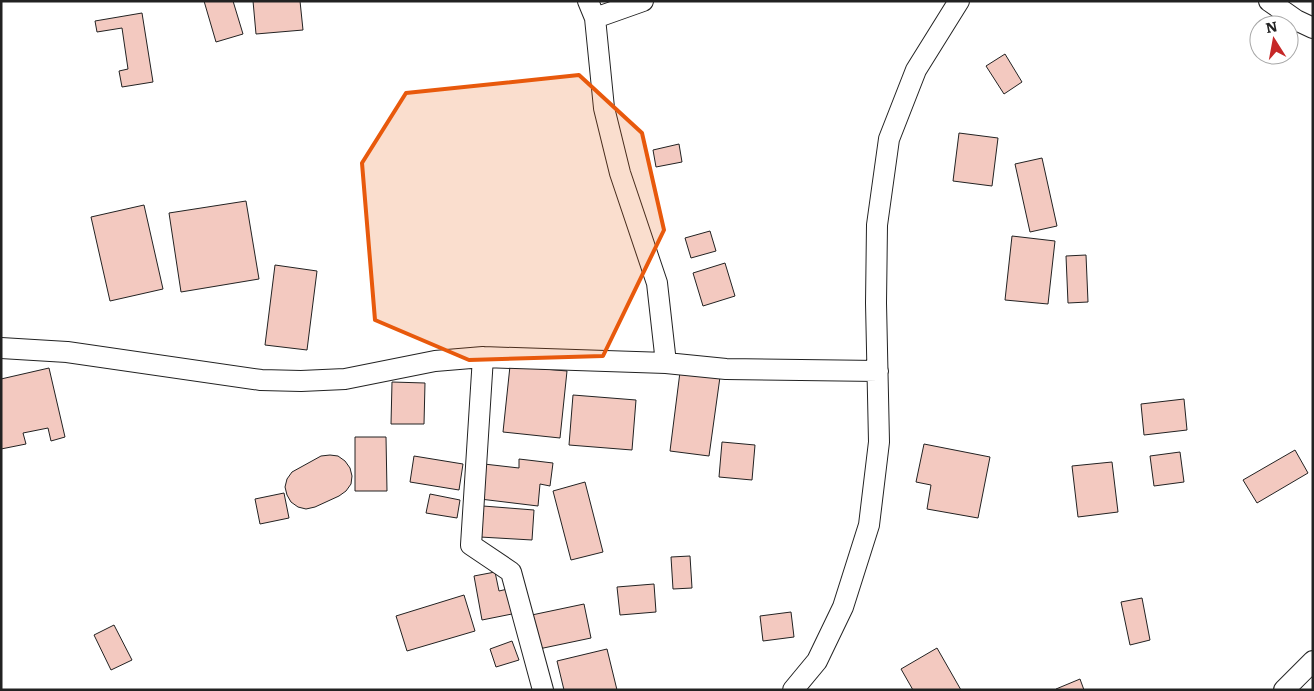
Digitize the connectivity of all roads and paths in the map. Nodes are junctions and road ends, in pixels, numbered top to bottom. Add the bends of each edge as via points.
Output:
1 (643, 1) edge
2 (959, 1) edge
3 (1269, 1) edge
4 (592, 9) edge
5 (1313, 28) edge
6 (1, 348) edge
7 (483, 357) junction
8 (666, 363) junction
9 (878, 371) junction
10 (1313, 661) edge
11 (543, 690) edge
12 (793, 690) edge
13 (1284, 690) edge

1 - 4 street
2 - 9 street via 916,70 890,139 877,225
3 - 5 street
4 - 8 street via 604,108 620,173 657,283
6 - 7 street via 67,352 261,380 293,381 345,379 435,361
7 - 8 street
7 - 11 street via 471,545 511,572
8 - 9 street via 726,369
9 - 12 street via 879,442 869,525 844,607 817,660
10 - 13 street

